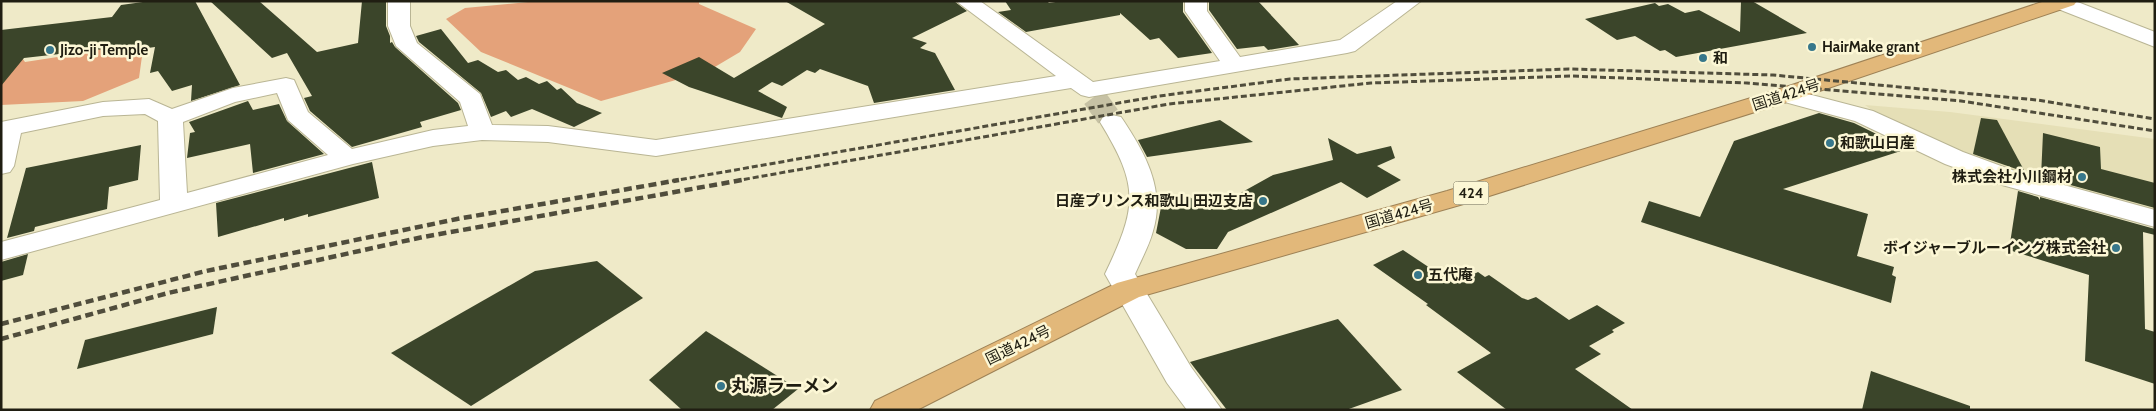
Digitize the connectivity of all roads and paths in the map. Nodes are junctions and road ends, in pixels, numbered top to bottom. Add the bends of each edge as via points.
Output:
1 (400, 1) edge
2 (966, 1) edge
3 (1196, 1) edge
4 (1411, 1) edge
5 (2061, 2) edge
6 (2155, 40) edge
7 (1234, 65) junction
8 (1086, 89) junction
9 (1785, 95) junction
10 (170, 118) junction
11 (1112, 122) tunnel mouth
12 (5, 130) edge
13 (482, 132) junction
14 (347, 158) junction
15 (1, 166) edge
16 (174, 206) junction
17 (2155, 219) edge
18 (1, 251) edge
19 (1128, 290) junction
20 (887, 410) edge
21 (1206, 410) edge

1 - 13 street via 399,26 406,46 472,98
2 - 8 street
3 - 7 street via 1196,11
4 - 7 street via 1347,46
5 - 6 street
5 - 9 highway, 国道424号 / 424
7 - 8 street
8 - 13 street via 656,148 548,134
9 - 17 street via 1864,116 1954,158 2011,179
9 - 19 highway, 国道424号 / 424 via 1457,198
10 - 12 street via 149,106 103,109
10 - 14 street via 266,86 286,85 297,115
10 - 16 street
11 - 19 street via 1132,153 1144,192 1141,223 1120,274
12 - 15 street
13 - 14 street via 433,138
14 - 16 street
16 - 18 street
19 - 20 highway, 国道424号 / 424
19 - 21 street via 1179,375

